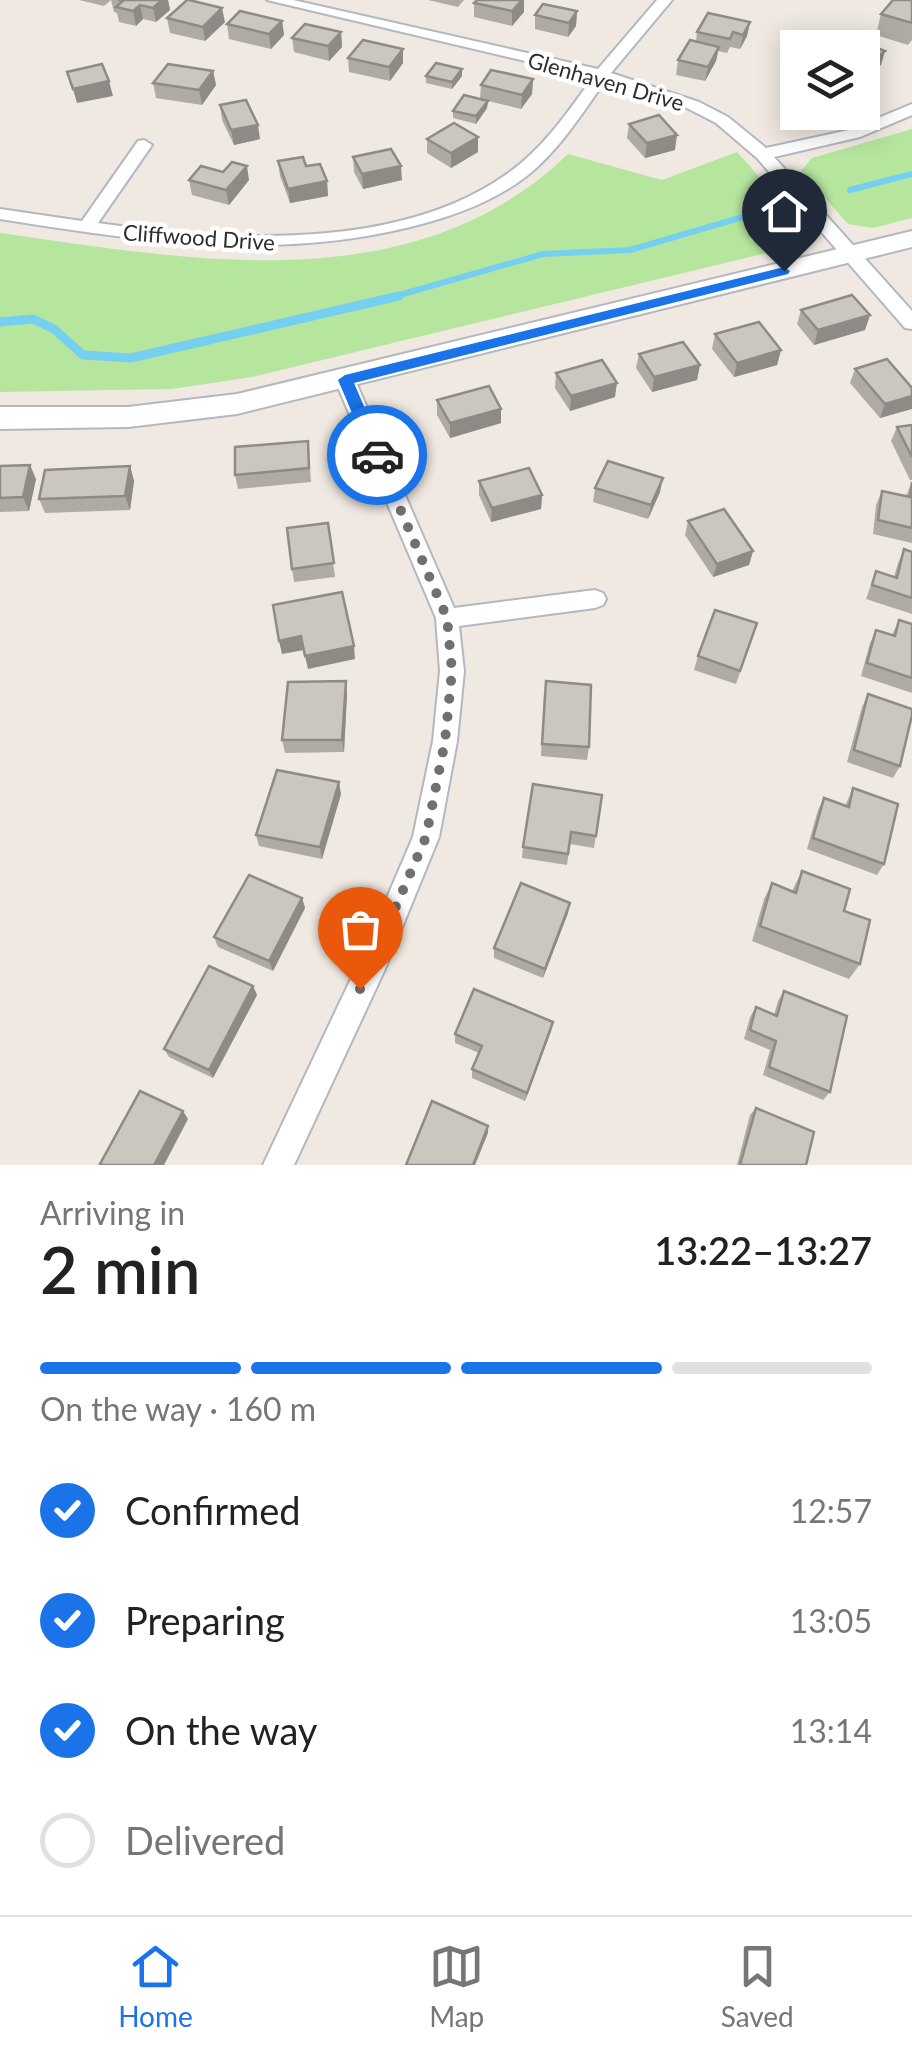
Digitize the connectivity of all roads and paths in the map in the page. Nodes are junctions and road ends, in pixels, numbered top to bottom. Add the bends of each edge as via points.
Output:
1 (274, 0) edge
2 (665, 0) edge
3 (599, 74) junction
4 (912, 109) edge
5 (144, 145) dead end
6 (763, 154) junction
7 (0, 214) edge
8 (87, 227) junction
9 (912, 239) edge
10 (852, 254) junction
11 (912, 323) edge
12 (345, 380) junction
13 (0, 418) edge
14 (596, 599) dead end
15 (447, 618) junction
16 (278, 1165) edge

1 - 3 street, Glenhaven Drive
2 - 3 street, Cliffwood Drive
3 - 6 street, Glenhaven Drive via 692,105
3 - 8 street, Cliffwood Drive via 535,161 505,184 440,214 372,232 261,244
4 - 6 street via 854,134
5 - 8 street
6 - 10 street, Glenhaven Drive
7 - 8 street, Cliffwood Drive
9 - 10 street
10 - 11 street, Glenhaven Drive
10 - 12 street
12 - 13 street via 173,413
12 - 15 street
14 - 15 street
15 - 16 street via 452,671 426,837

